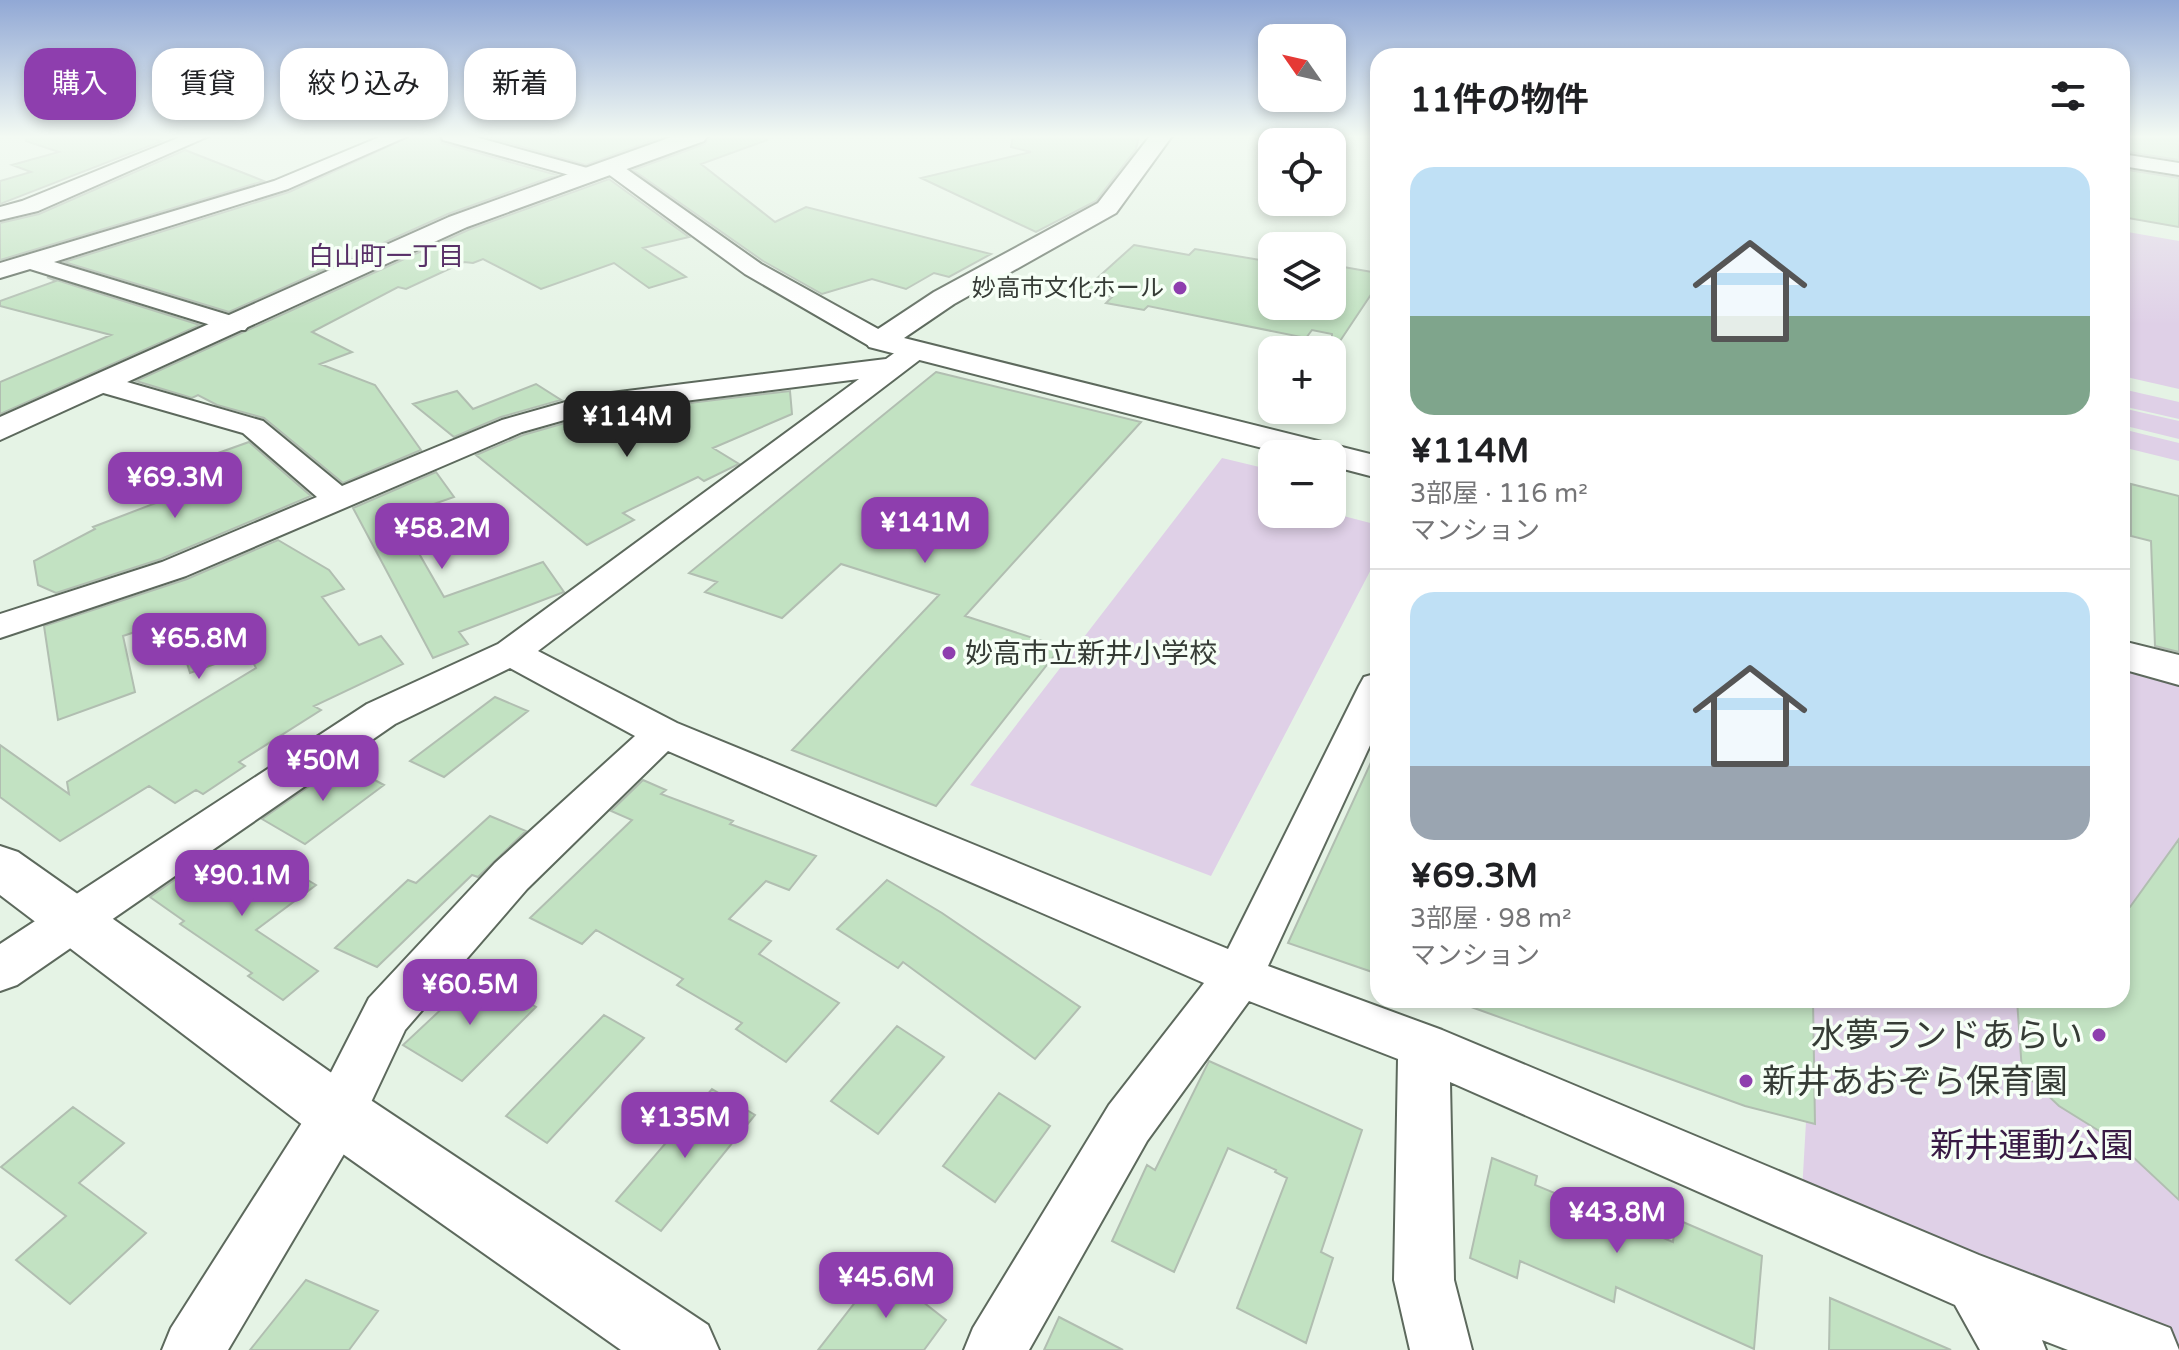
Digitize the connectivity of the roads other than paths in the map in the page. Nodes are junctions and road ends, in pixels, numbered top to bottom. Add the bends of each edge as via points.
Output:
1 (47, 199) edge
2 (235, 199) edge
3 (522, 199) edge
4 (644, 199) edge
5 (1114, 199) edge
6 (0, 214) edge
7 (30, 262) junction
8 (0, 271) edge
9 (236, 325) junction
10 (895, 353) junction
11 (103, 384) junction
12 (0, 430) edge
13 (1265, 440) edge
14 (1346, 459) edge
15 (1370, 465) edge
16 (339, 500) junction
17 (0, 626) edge
18 (511, 653) junction
19 (2130, 657) edge
20 (2179, 670) edge
21 (1370, 703) edge
22 (663, 733) junction
23 (0, 867) edge
24 (73, 923) junction
25 (0, 970) edge
26 (1239, 976) junction
27 (1424, 1046) junction
28 (338, 1114) junction
29 (1976, 1284) junction
30 (193, 1350) edge
31 (683, 1350) edge
32 (995, 1350) edge
33 (1441, 1350) edge
34 (2015, 1350) edge
35 (2148, 1350) edge

1 - 6 street
2 - 7 street
3 - 9 street via 458,222
4 - 10 street
5 - 10 street via 1107,208 944,298
7 - 8 street
7 - 9 street
9 - 11 street
10 - 13 street
10 - 16 street via 587,405 512,426
10 - 18 street
11 - 12 street
11 - 16 street via 253,427
14 - 15 street
16 - 17 street via 174,569
18 - 22 street
18 - 24 street via 381,714
19 - 20 street
21 - 26 street
22 - 26 street
22 - 28 street via 511,876 387,1014
23 - 24 street
24 - 25 street
24 - 28 street
26 - 27 street
26 - 32 street via 1128,1123
27 - 29 street
27 - 33 street via 1424,1280
28 - 30 street
28 - 31 street
29 - 34 street
29 - 35 street

